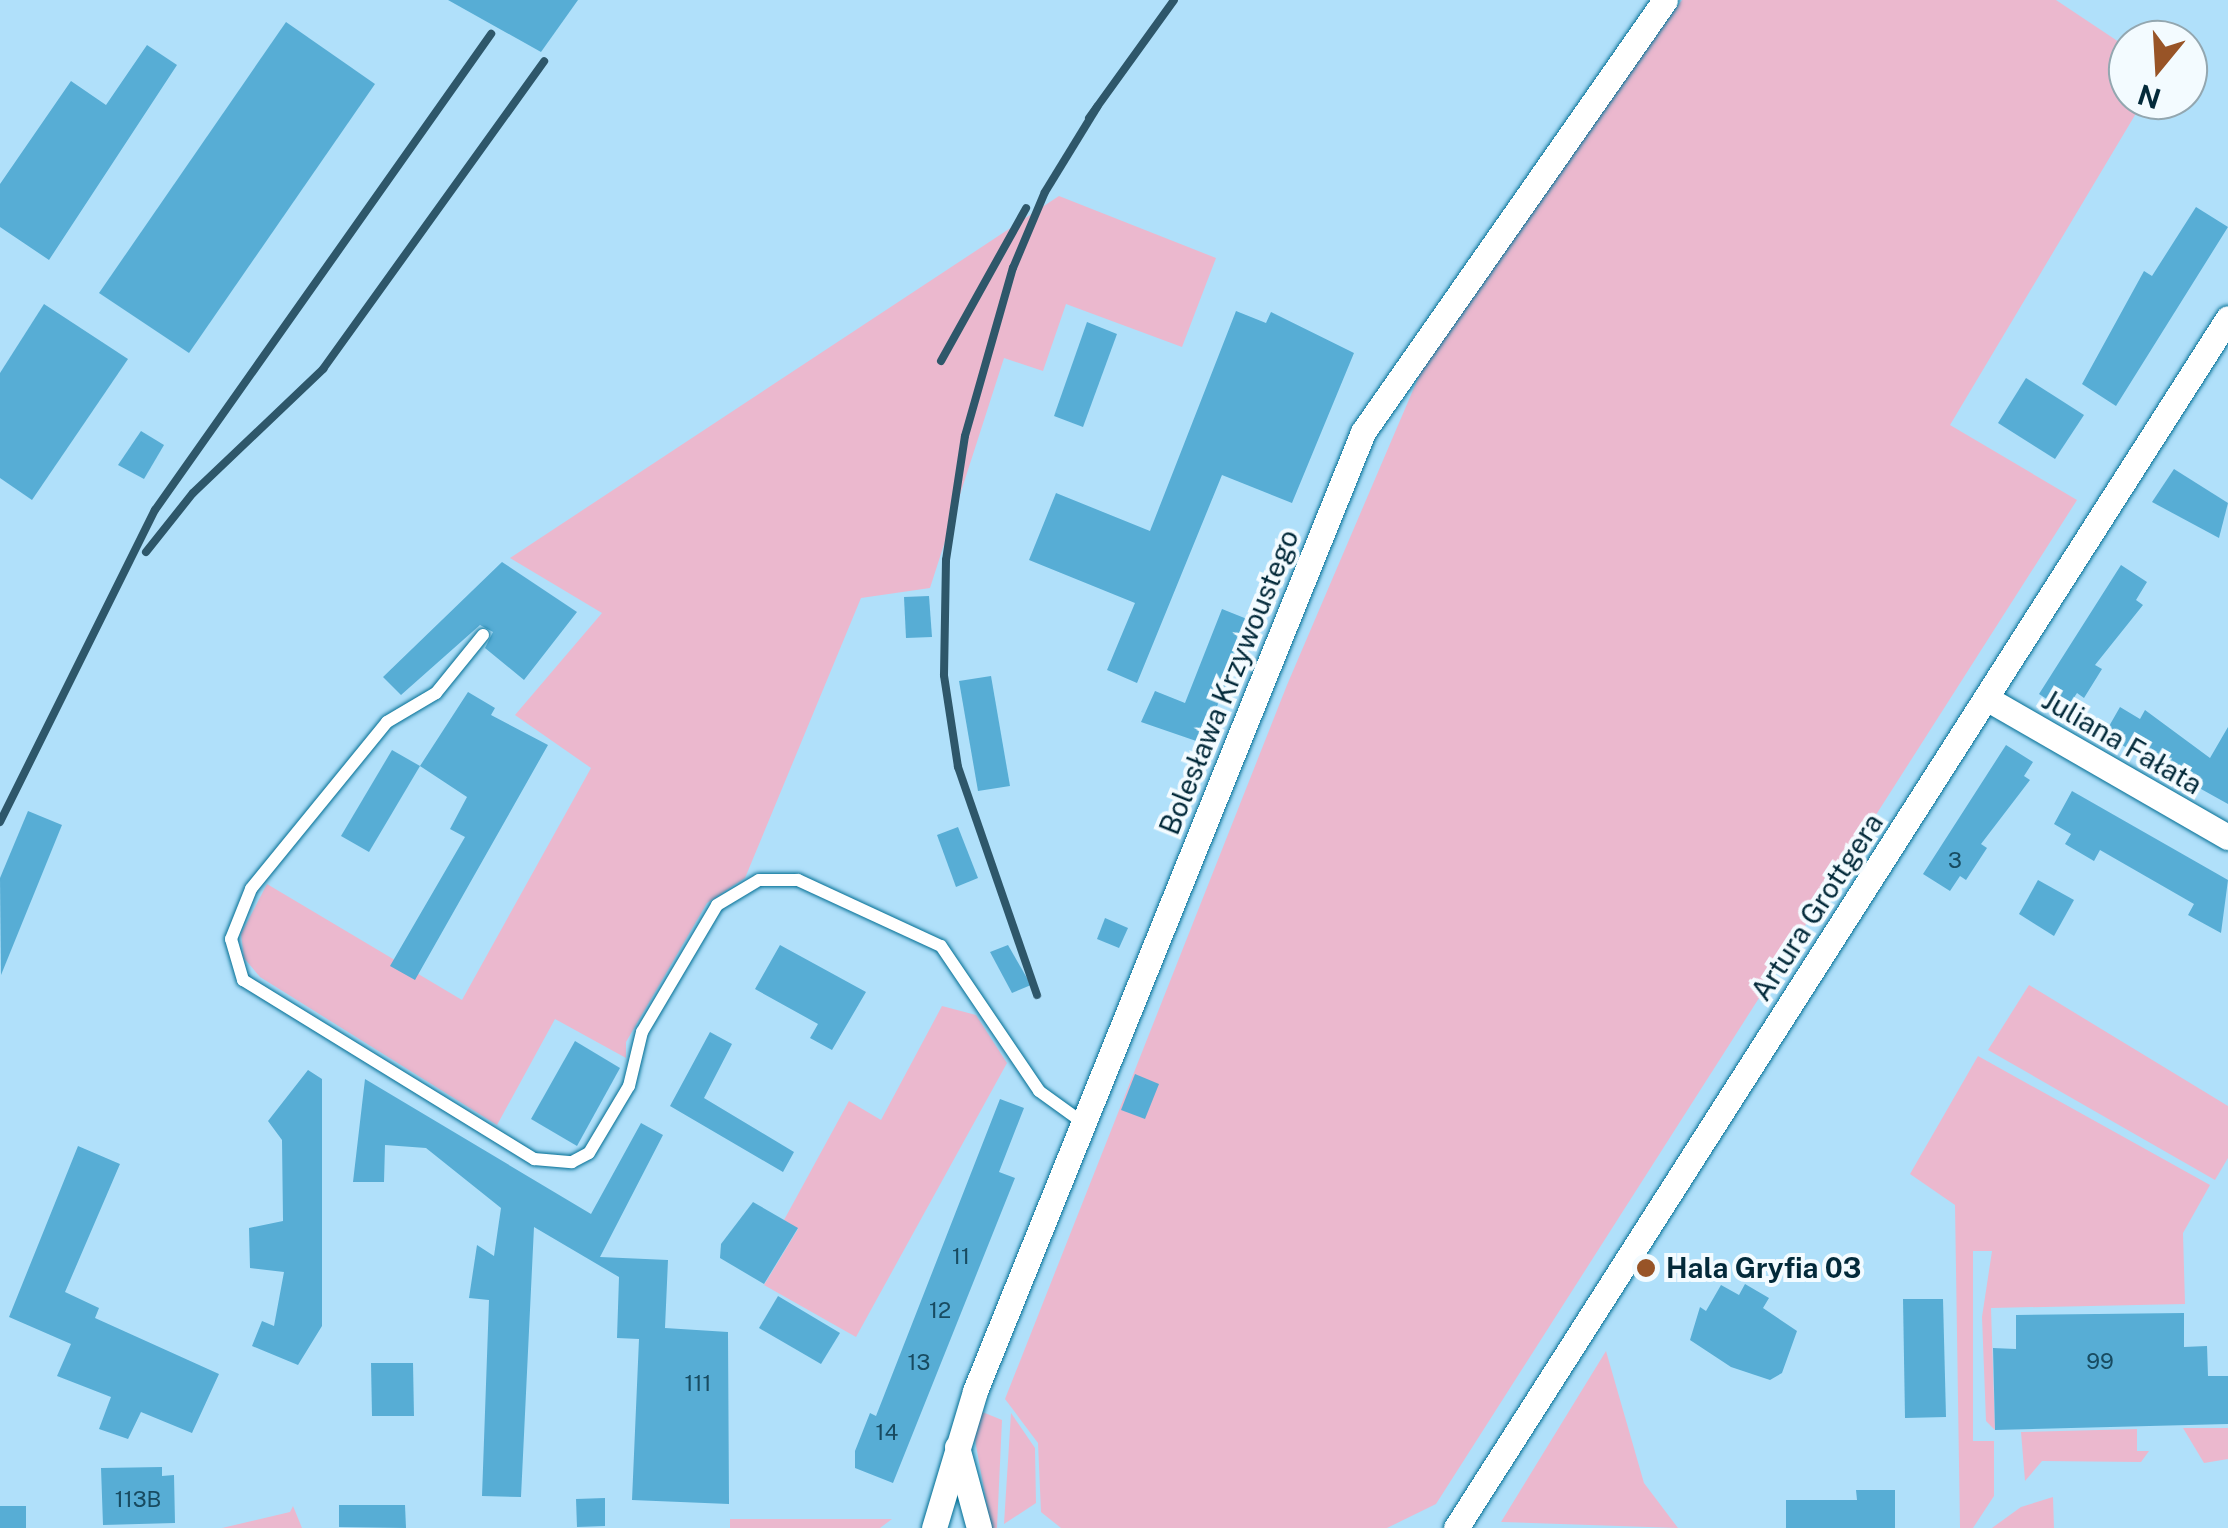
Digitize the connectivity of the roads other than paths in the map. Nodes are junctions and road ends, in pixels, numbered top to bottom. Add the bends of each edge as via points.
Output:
1 (1666, 0) edge
2 (2226, 325) edge
3 (483, 634) dead end
4 (1986, 698) junction
5 (2228, 837) edge
6 (1082, 1122) junction
7 (957, 1446) junction
8 (934, 1528) edge
9 (979, 1528) edge
10 (1456, 1528) edge

1 - 6 street, Bolesława Krzywoustego via 1372,414
2 - 4 street, Artura Grottgera
3 - 6 lane via 436,692 387,722 251,889 232,940 244,980 524,1154 572,1162 589,1153 629,1086 642,1032 717,905 759,880 798,880 948,952 1039,1091
4 - 5 street, Juliana Fałata
4 - 10 street, Artura Grottgera
6 - 7 street, Bolesława Krzywoustego
7 - 8 street, Bolesława Krzywoustego
7 - 9 street

